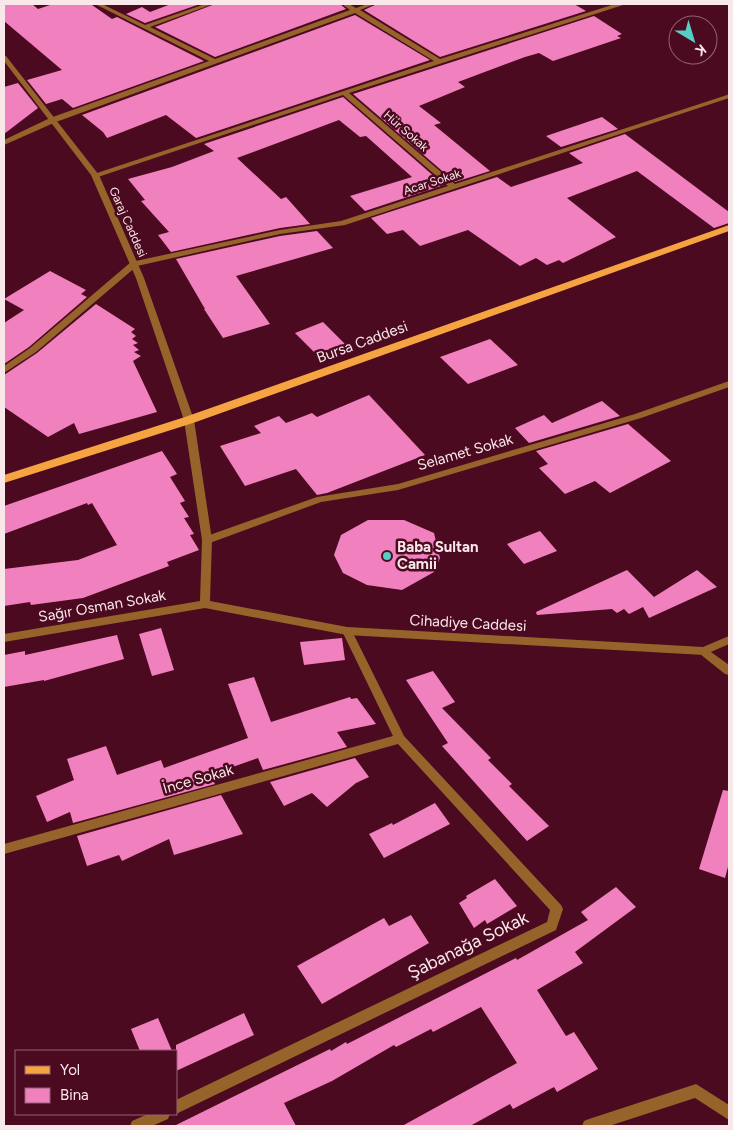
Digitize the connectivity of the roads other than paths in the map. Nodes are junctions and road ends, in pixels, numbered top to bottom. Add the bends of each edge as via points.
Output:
1 (98, 4) edge
2 (210, 4) edge
3 (345, 4) edge
4 (372, 4) edge
5 (621, 4) edge
6 (355, 10) junction
7 (144, 26) junction
8 (4, 57) edge
9 (214, 61) junction
10 (439, 61) junction
11 (344, 92) junction
12 (729, 96) edge
13 (53, 120) junction
14 (4, 143) edge
15 (95, 175) junction
16 (454, 187) junction
17 (729, 228) edge
18 (134, 264) junction
19 (4, 370) edge
20 (729, 384) edge
21 (189, 420) junction
22 (4, 479) edge
23 (207, 540) junction
24 (205, 604) junction
25 (347, 631) junction
26 (4, 638) edge
27 (729, 640) edge
28 (704, 651) junction
29 (729, 671) edge
30 (400, 739) junction
31 (4, 849) edge
32 (178, 1106) edge
33 (729, 1113) edge
34 (161, 1115) edge
35 (137, 1126) edge
36 (589, 1126) edge

1 - 7 street
2 - 7 street
3 - 6 street
4 - 6 street
5 - 10 street
6 - 9 street
6 - 10 street
7 - 9 street
8 - 13 street, Garaj Caddesi
9 - 13 street
10 - 11 street
11 - 15 street
11 - 16 street, Hür Sokak
12 - 16 street, Acar Sokak
13 - 14 street
13 - 15 street, Garaj Caddesi
15 - 18 street, Garaj Caddesi
16 - 18 street, Acar Sokak via 342,223 280,232
17 - 21 main road, Bursa Caddesi
18 - 19 street via 33,350
18 - 21 street, Garaj Caddesi
20 - 23 street, Selamet Sokak via 638,416 398,487 320,499
21 - 22 main road, Bursa Caddesi
21 - 23 street, Garaj Caddesi
23 - 24 street, Garaj Caddesi
24 - 25 street, Cihadiye Caddesi
24 - 26 street, Sağır Osman Sokak
25 - 28 street, Cihadiye Caddesi
25 - 30 street, Şabanağa Sokak
27 - 28 street, Cihadiye Caddesi
28 - 29 street
30 - 31 street, İnce Sokak
30 - 32 street, Şabanağa Sokak via 558,909 552,926
33 - 36 street via 696,1091
34 - 35 street

